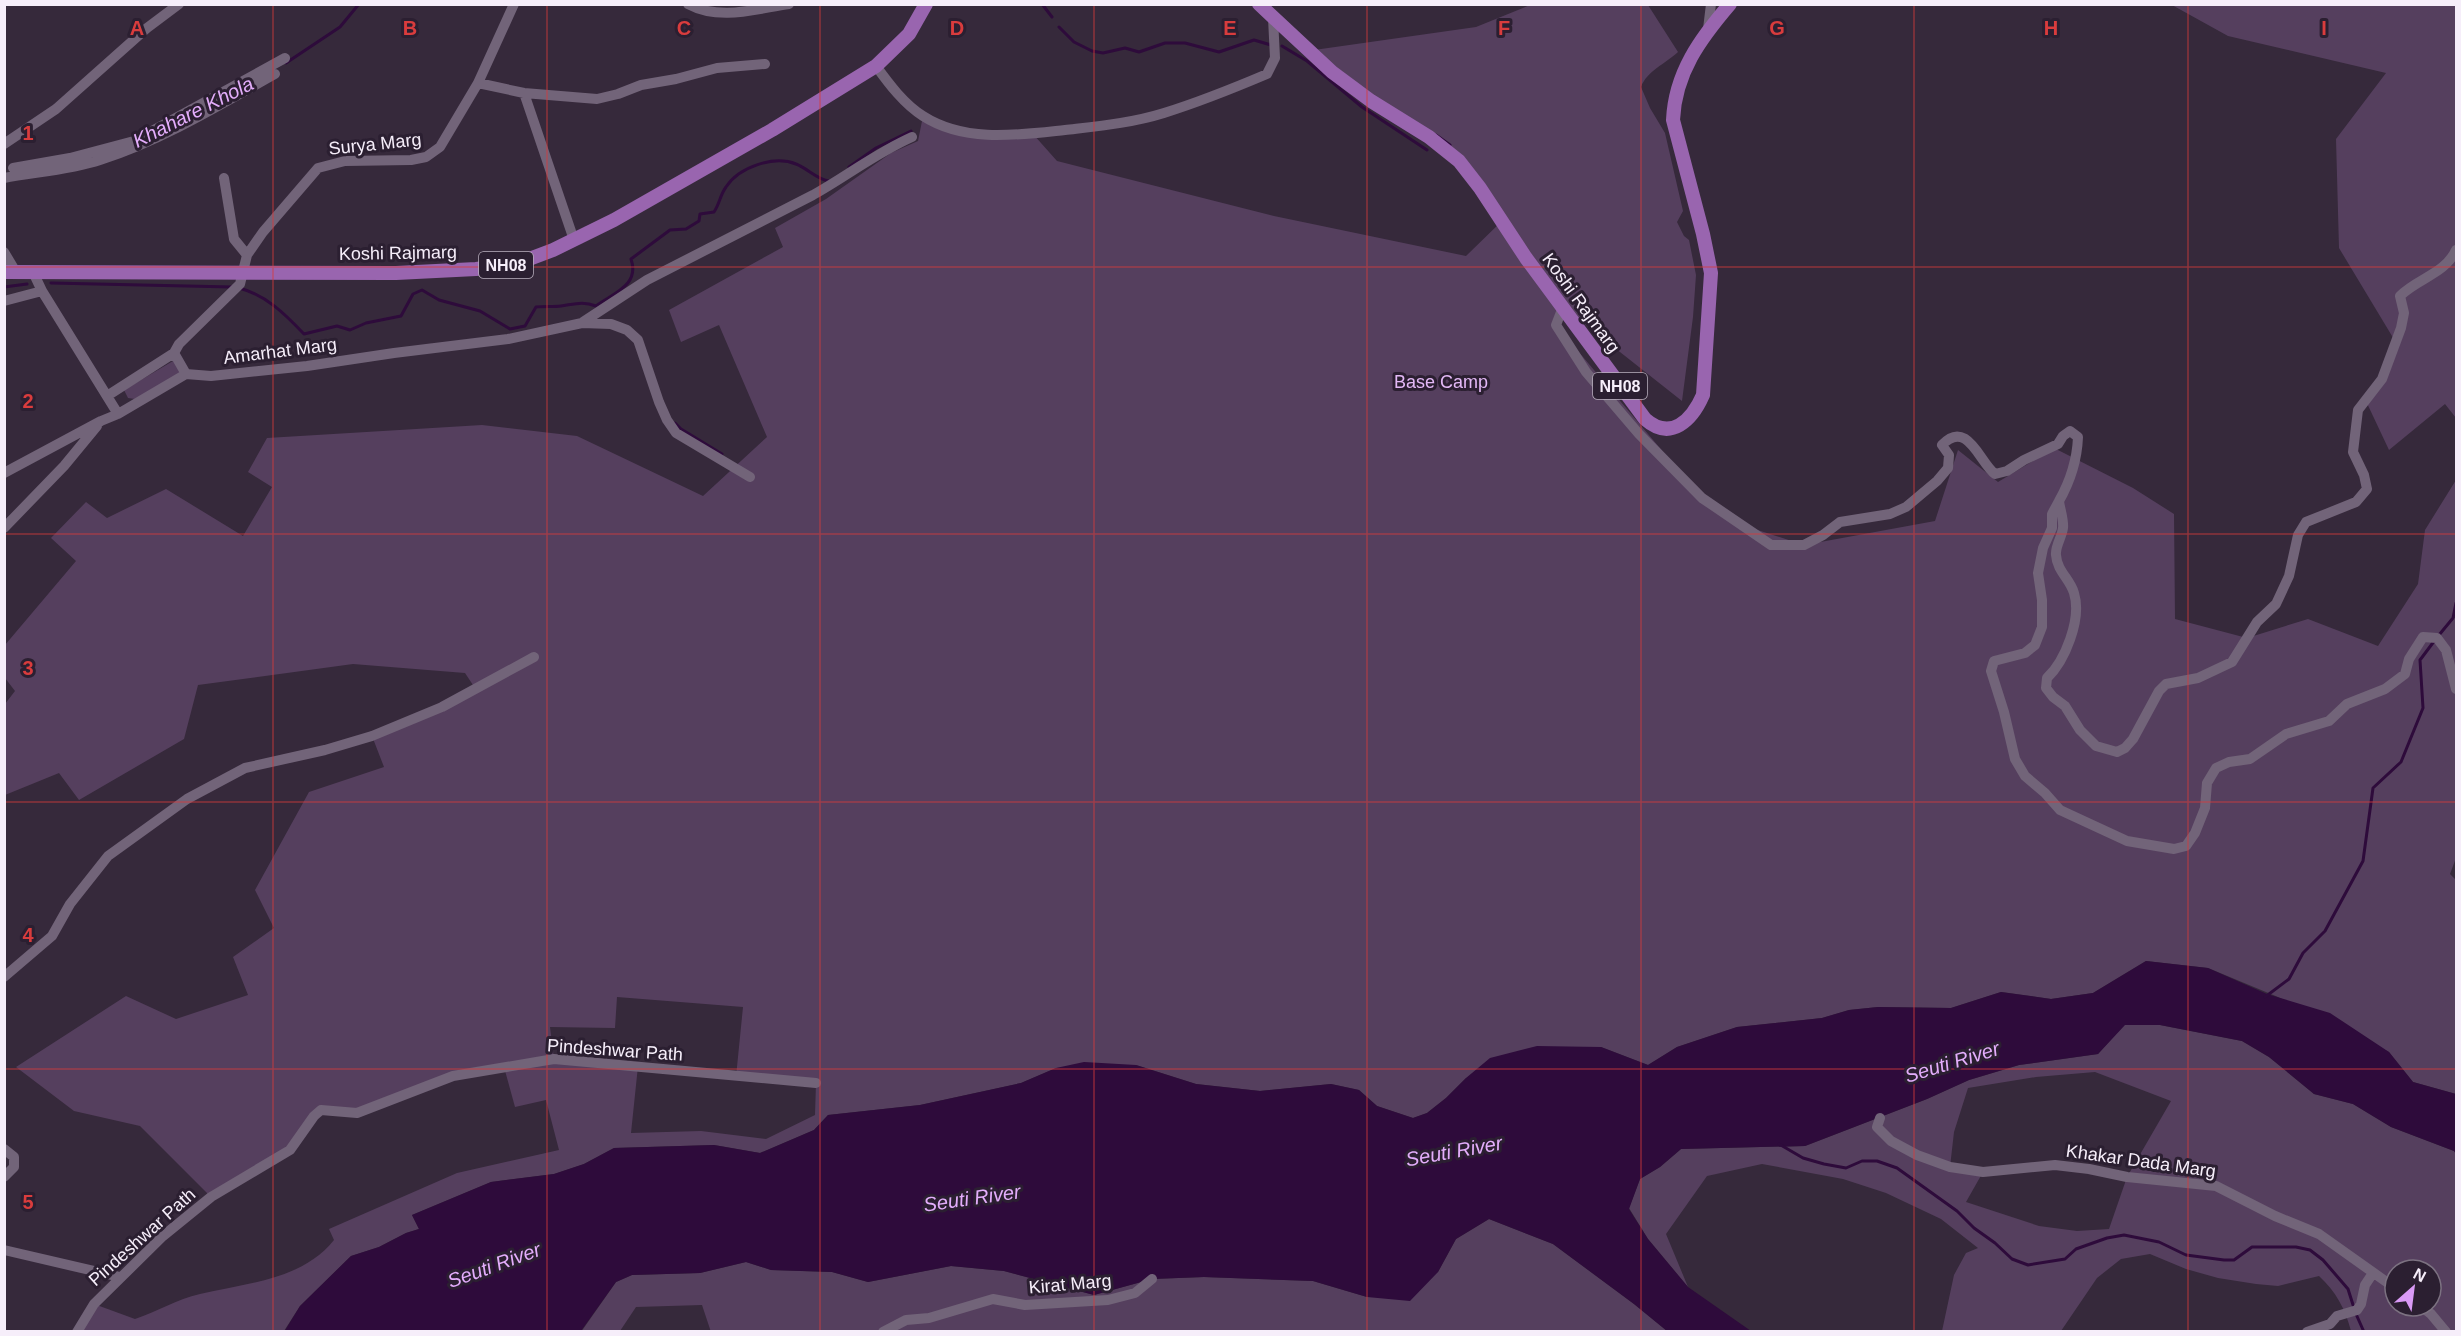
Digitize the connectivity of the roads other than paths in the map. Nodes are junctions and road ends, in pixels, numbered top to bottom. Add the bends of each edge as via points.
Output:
1 (179, 4) edge
2 (514, 4) edge
3 (688, 4) edge
4 (789, 4) edge
5 (926, 4) edge
6 (1711, 4) edge
7 (1730, 4) edge
8 (1267, 9) edge
9 (1708, 29) junction
10 (285, 58) dead end
11 (765, 64) dead end
12 (876, 66) junction
13 (275, 74) dead end
14 (478, 83) junction
15 (524, 93) junction
16 (912, 137) dead end
17 (4, 144) edge
18 (114, 151) junction
19 (13, 168) dead end
20 (4, 178) edge
21 (224, 178) dead end
22 (574, 240) junction
23 (2457, 250) edge
24 (4, 252) edge
25 (247, 255) junction
26 (10, 272) edge
27 (33, 272) junction
28 (239, 283) junction
29 (42, 291) junction
30 (4, 301) edge
31 (1563, 307) junction
32 (582, 323) junction
33 (174, 352) junction
34 (186, 374) junction
35 (106, 396) junction
36 (117, 414) junction
37 (101, 421) junction
38 (4, 473) edge
39 (750, 477) dead end
40 (2059, 501) junction
41 (4, 528) edge
42 (534, 657) dead end
43 (2457, 689) edge
44 (4, 977) edge
45 (816, 1083) dead end
46 (1880, 1118) dead end
47 (4, 1149) edge
48 (4, 1177) edge
49 (4, 1250) edge
50 (2373, 1273) junction
51 (120, 1277) junction
52 (1152, 1279) dead end
53 (2383, 1280) edge
54 (2434, 1318) edge
55 (77, 1332) edge
56 (883, 1332) edge
57 (2307, 1332) edge
58 (2446, 1332) edge

1 - 17 street via 56,109
2 - 14 street, Surya Marg
3 - 4 street via 712,13
5 - 12 main road, Koshi Rajmarg / NH08 via 909,34
6 - 9 street
7 - 9 main road, Koshi Rajmarg / NH08
8 - 12 street via 1275,58 1267,74 1164,113 1104,126 1011,135 950,129 922,116
8 - 31 main road, Koshi Rajmarg / NH08 via 1302,46 1352,88 1429,137 1458,161
9 - 31 main road, Koshi Rajmarg / NH08 via 1680,77 1672,120 1711,273 1703,395 1699,404 1676,428 1657,427 1645,419
10 - 18 street
11 - 15 street via 717,68 597,99
12 - 22 main road, Koshi Rajmarg / NH08 via 772,130
13 - 18 street via 170,132
14 - 15 street
14 - 25 street, Surya Marg via 434,153 411,160 345,161 318,168
15 - 22 street
16 - 32 street via 880,152 813,195 646,280
18 - 19 street
18 - 20 street via 97,161
21 - 25 street via 234,239
22 - 28 main road, Koshi Rajmarg / NH08 via 516,264
23 - 40 street via 2441,271 2410,286 2400,296 2404,313 2401,328 2382,379 2358,410 2353,452 2367,489 2356,502 2306,522 2298,535 2289,576 2279,598 2257,622 2232,662 2198,678 2166,684 2133,739 2117,752 2096,746 2046,688 2047,678 2067,651 2076,614 2074,592 2056,555 2063,528
24 - 26 street
25 - 28 street, Surya Marg
26 - 27 main road, Koshi Rajmarg / NH08
27 - 28 main road, Koshi Rajmarg / NH08
27 - 29 street
28 - 33 street
29 - 30 street
29 - 35 street
31 - 40 street via 1556,325 1586,372 1640,434 1702,498 1771,545 1804,545 1840,522 1890,514 1906,507 1948,468 1949,455 1942,445 1948,438 1957,437 1974,445 1995,474 2058,444 2070,432 2078,437 2076,459 2071,482
32 - 34 street, Amarhat Marg via 508,339 307,366 211,376
32 - 39 street via 611,324 638,340 659,402 676,433
33 - 34 street
33 - 35 street
34 - 36 street
35 - 36 street
36 - 37 street
37 - 38 street
37 - 41 street
40 - 43 street via 2052,514 2052,528 2038,573 2042,627 2035,645 2025,653 1994,661 1991,671 2015,759 2025,776 2060,810 2127,841 2174,849 2186,846 2205,808 2207,783 2216,768 2250,759 2286,734 2329,722 2347,704 2385,689 2405,674 2423,637 2437,638 2446,650
42 - 44 street via 442,707 382,732 325,750 244,768 187,799 108,856 70,904 52,936
45 - 51 street, Pindeshwar Path via 554,1059 453,1076 357,1113 321,1110 290,1150 211,1197
46 - 50 street, Khakar Dada Marg via 1877,1126 1891,1141 1950,1167 1983,1172 2055,1165 2216,1186 2319,1234
47 - 48 street via 14,1156 14,1167
49 - 51 street
50 - 53 street, Khakar Dada Marg
50 - 57 street via 2357,1310
51 - 55 street, Pindeshwar Path via 94,1304
52 - 56 street, Kirat Marg via 1135,1293 1108,1300 1024,1305 993,1299 906,1320
54 - 58 street

